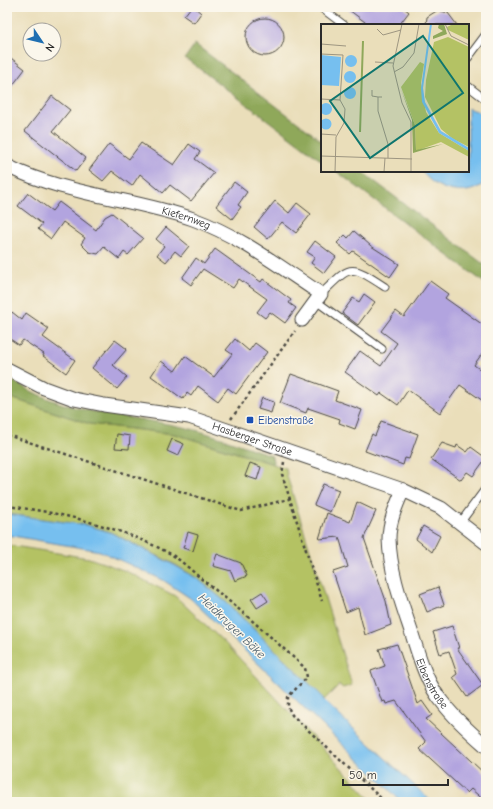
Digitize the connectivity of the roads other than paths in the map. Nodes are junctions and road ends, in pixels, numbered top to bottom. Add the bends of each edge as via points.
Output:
1 (320, 7) edge
2 (343, 24) edge
3 (486, 34) edge
4 (469, 57) edge
5 (469, 87) edge
6 (486, 100) edge
7 (7, 166) edge
8 (384, 288) dead end
9 (318, 297) junction
10 (302, 320) road end
11 (382, 349) dead end
12 (7, 369) edge
13 (486, 488) edge
14 (403, 490) junction
15 (460, 523) junction
16 (486, 543) edge
17 (486, 746) edge

1 - 2 lane
3 - 4 lane
5 - 6 lane
7 - 9 street, Kiefernweg via 51,183 192,219 220,230 241,241
8 - 9 lane via 363,273 350,270 342,274
9 - 10 street
9 - 11 lane
12 - 14 street, Hasberger Straße via 44,388 74,399 189,417
13 - 15 lane
14 - 15 street, Hasberger Straße via 440,508
14 - 17 street, Eibenstraße via 392,517 389,538 391,566 422,666 442,703
15 - 16 street, Hasberger Straße

